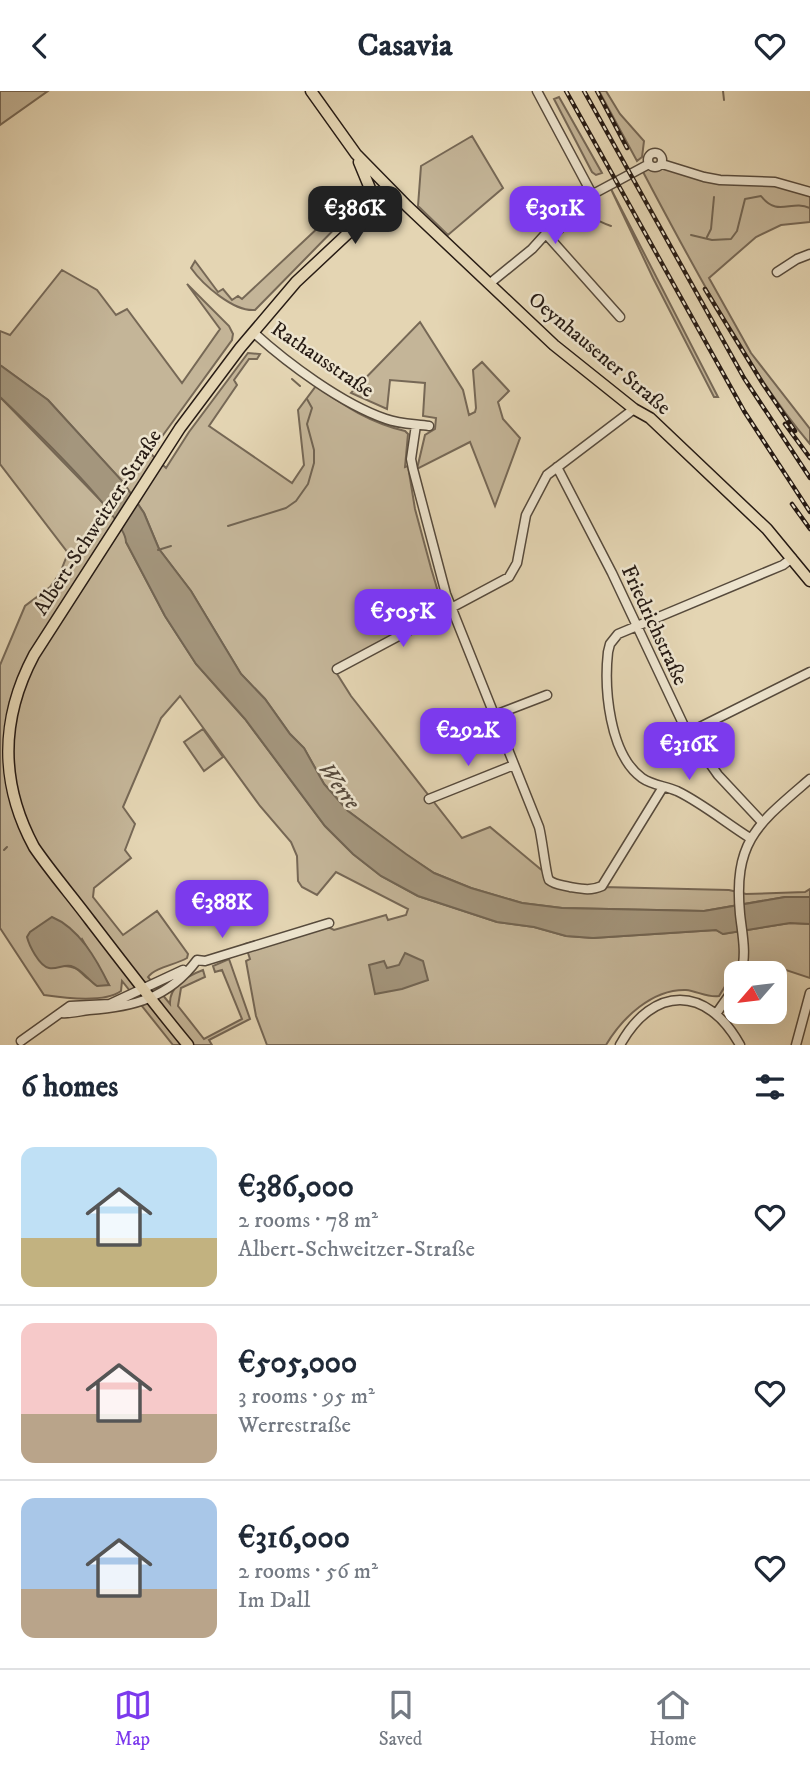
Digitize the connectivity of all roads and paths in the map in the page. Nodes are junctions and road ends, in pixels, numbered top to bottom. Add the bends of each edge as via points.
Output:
1 (311, 91) edge
2 (537, 91) edge
3 (356, 154) junction
4 (392, 192) junction
5 (810, 192) edge
6 (592, 194) junction
7 (367, 214) junction
8 (547, 234) junction
9 (810, 254) edge
10 (777, 272) dead end
11 (489, 284) junction
12 (620, 317) dead end
13 (253, 332) junction
14 (634, 409) junction
15 (416, 425) junction
16 (429, 426) dead end
17 (557, 467) junction
18 (792, 558) junction
19 (810, 581) edge
20 (452, 607) junction
21 (637, 627) junction
22 (337, 669) dead end
23 (810, 672) edge
24 (547, 695) dead end
25 (495, 715) junction
26 (688, 733) junction
27 (514, 765) junction
28 (810, 779) edge
29 (663, 787) junction
30 (429, 799) dead end
31 (761, 821) junction
32 (750, 838) junction
33 (329, 923) dead end
34 (742, 961) edge
35 (192, 966) junction
36 (141, 988) junction
37 (810, 993) edge
38 (150, 999) junction
39 (724, 1003) edge
40 (62, 1013) junction
41 (716, 1014) junction
42 (807, 1015) edge
43 (21, 1041) dead end
44 (188, 1045) edge
45 (620, 1045) edge
46 (740, 1045) edge
47 (796, 1045) edge

1 - 3 main road, Oeynhausener Straße
2 - 6 street
3 - 4 main road, Oeynhausener Straße
3 - 7 main road via 371,191
4 - 7 main road, Albert-Schweitzer-Straße
4 - 11 main road, Oeynhausener Straße
5 - 6 street via 775,182 704,177 662,164 661,156 654,153 649,164
6 - 8 street
7 - 13 main road, Albert-Schweitzer-Straße via 296,282
8 - 11 street
8 - 12 street
9 - 10 street
11 - 14 main road, Oeynhausener Straße
13 - 15 street, Rathausstraße via 347,401 389,420
13 - 36 main road, Albert-Schweitzer-Straße via 203,396 52,626 23,675 11,711 6,753 11,795 23,827
14 - 17 street
14 - 18 main road, Oeynhausener Straße via 650,418
15 - 16 street, Rathausstraße
15 - 20 street via 411,459
17 - 20 street via 542,482 526,515 517,563 509,577
17 - 21 street, Friedrichstraße
18 - 19 main road, Oeynhausener Straße
18 - 21 street
20 - 22 street
20 - 25 street
21 - 26 street, Friedrichstraße
21 - 29 street via 618,634 610,644 610,721 632,769
23 - 26 street
24 - 25 street
25 - 27 street
26 - 31 street, Friedrichstraße via 718,775
27 - 29 street via 539,827 549,880 591,890 602,886
27 - 30 street
28 - 31 street
29 - 32 street
31 - 32 street
32 - 34 street via 738,879
33 - 35 street via 197,960
35 - 36 street
35 - 38 street
36 - 38 main road, Albert-Schweitzer-Straße
36 - 40 street via 110,1004 75,1004
37 - 42 street
38 - 40 street via 121,1008
38 - 44 main road, Albert-Schweitzer-Straße
39 - 41 street
40 - 43 street
41 - 45 street via 691,1002 663,1002 640,1015
41 - 46 street
42 - 47 street

